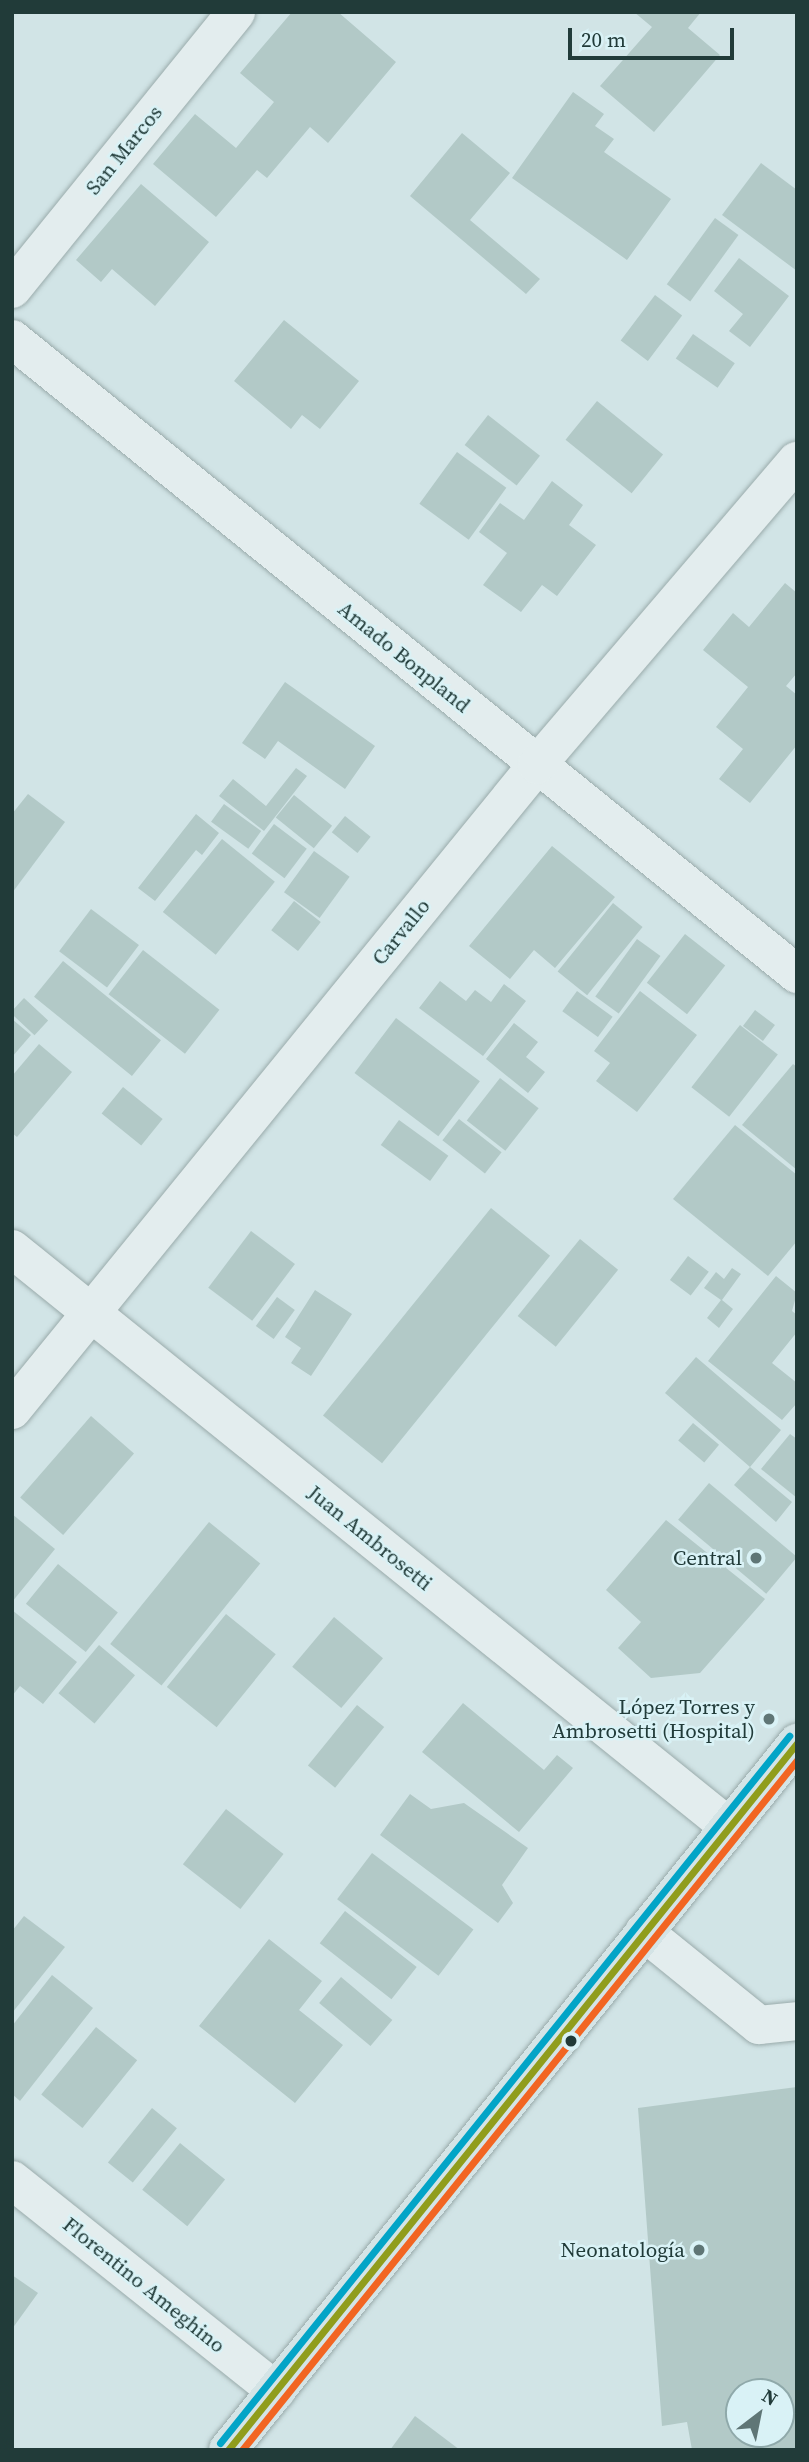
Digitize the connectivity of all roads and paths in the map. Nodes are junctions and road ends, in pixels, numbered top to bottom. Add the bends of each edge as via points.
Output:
1 (236, 12) edge
2 (12, 289) edge
3 (12, 339) edge
4 (797, 461) edge
5 (537, 765) junction
6 (797, 974) edge
7 (12, 1249) edge
8 (91, 1313) junction
9 (12, 1410) edge
10 (797, 1743) edge
11 (729, 1827) junction
12 (644, 1932) junction
13 (797, 2021) edge
14 (12, 2180) edge
15 (276, 2390) junction
16 (228, 2450) edge

1 - 2 street, San Marcos
3 - 5 street, Amado Bonpland
4 - 5 street, Carvallo
5 - 6 street, Amado Bonpland
5 - 8 street, Carvallo
7 - 8 street, Juan Ambrosetti
8 - 9 street, Carvallo
8 - 11 street, Juan Ambrosetti
10 - 11 main road
11 - 12 main road
12 - 13 street via 759,2025
12 - 15 main road
14 - 15 street, Florentino Ameghino
15 - 16 main road

